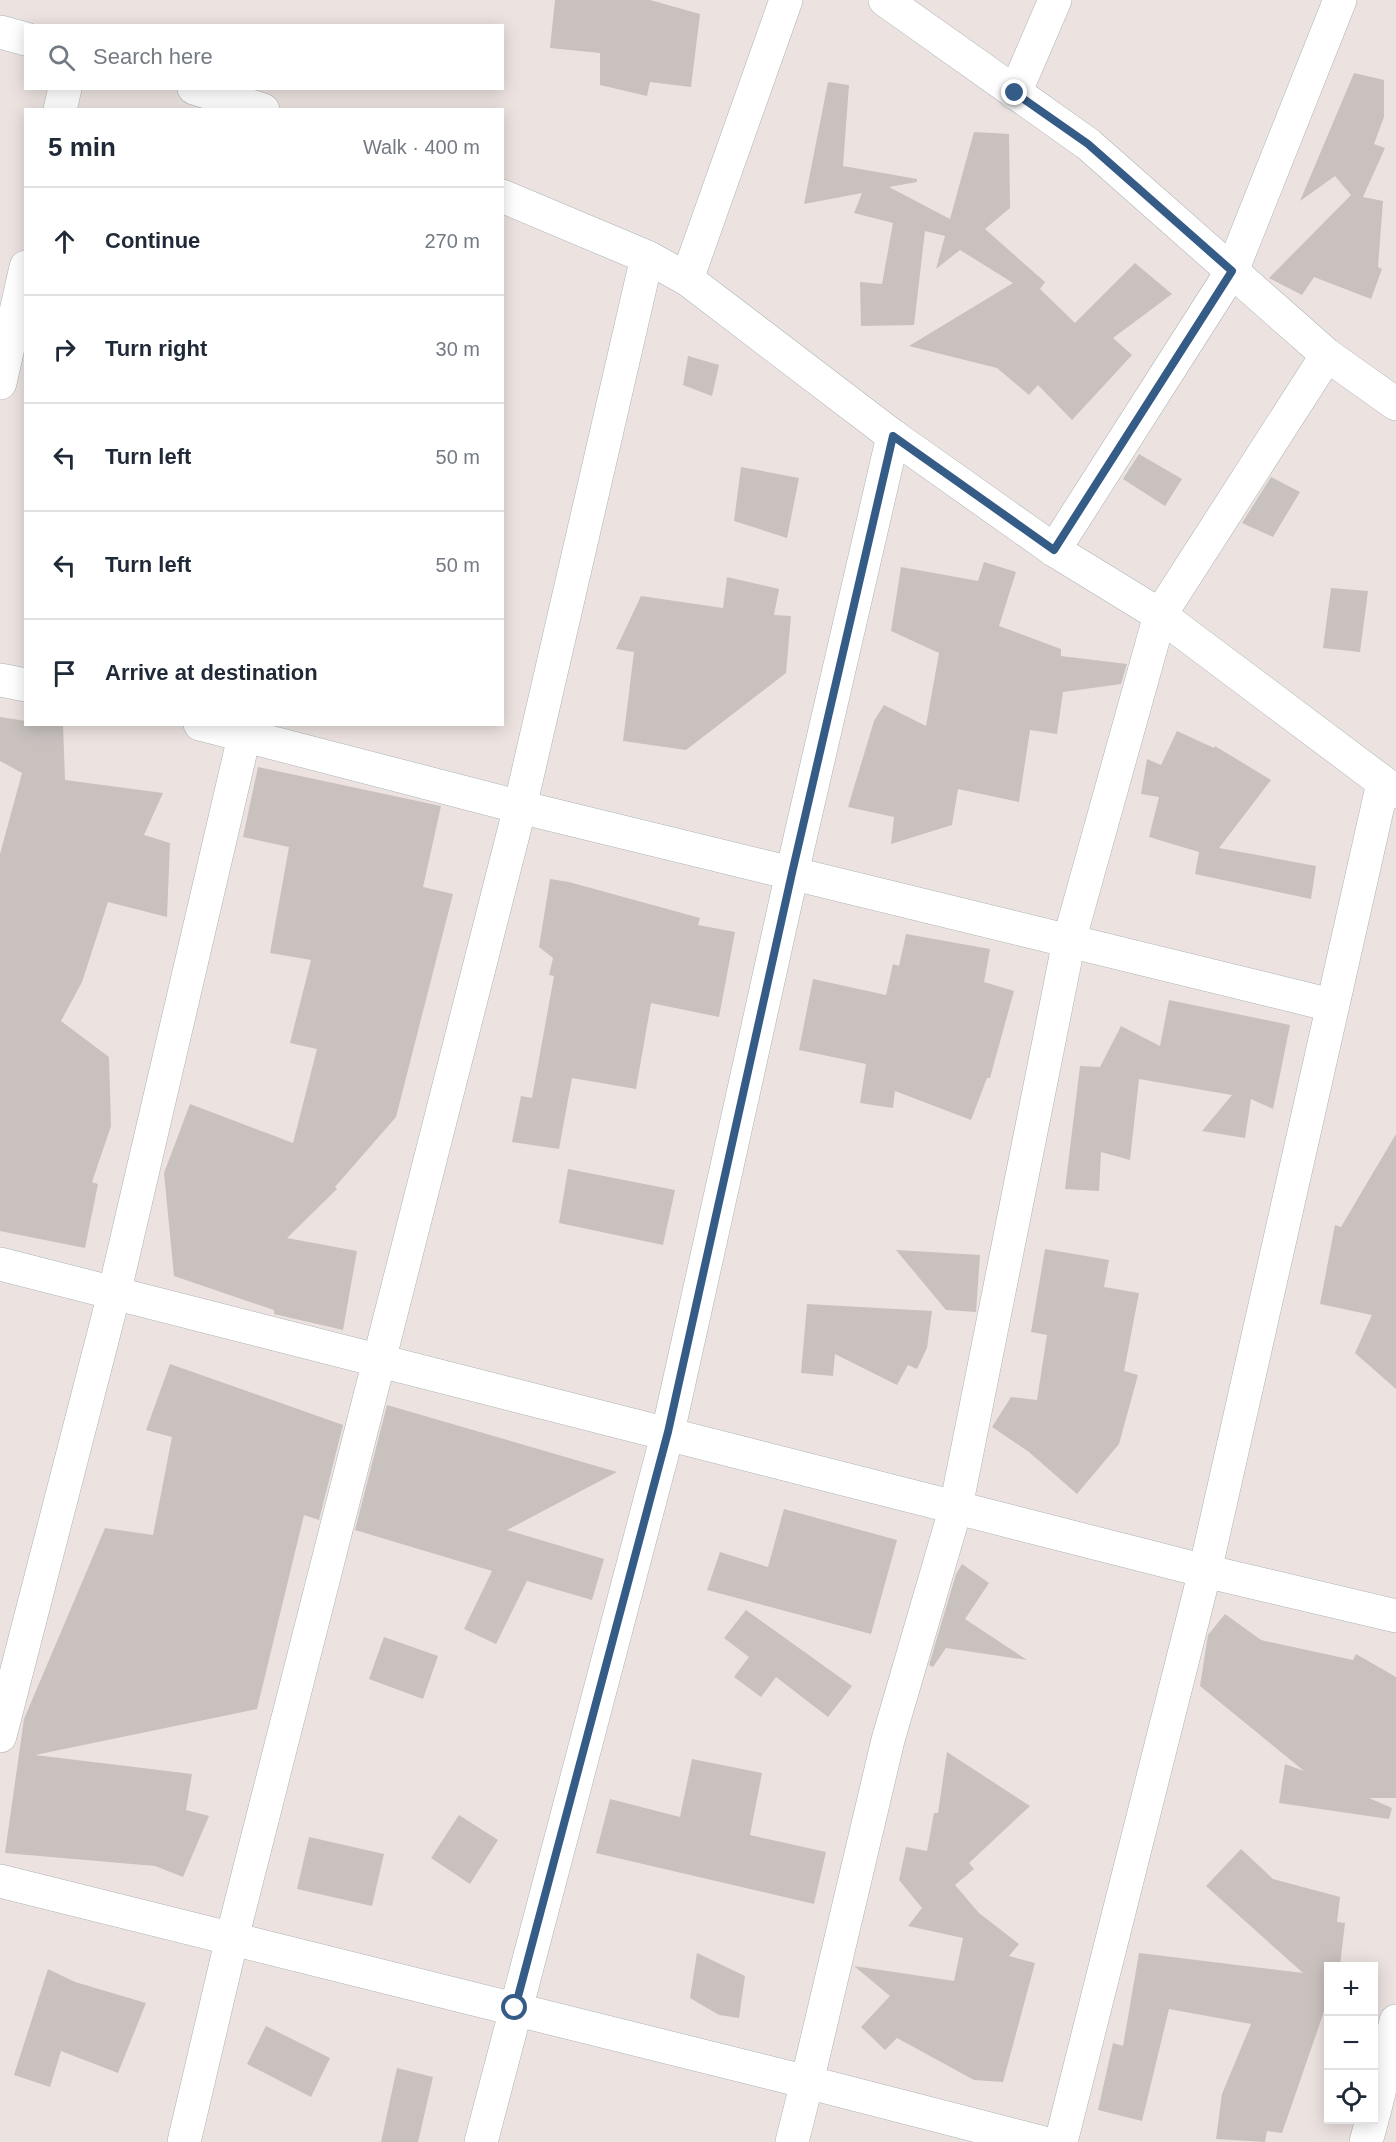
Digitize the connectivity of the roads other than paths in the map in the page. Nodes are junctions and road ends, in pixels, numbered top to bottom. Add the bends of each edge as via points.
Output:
1 (786, 0) edge
2 (885, 0) edge
3 (1055, 0) edge
4 (1340, 0) edge
5 (0, 32) edge
6 (24, 38) edge
7 (65, 90) edge
8 (200, 90) edge
9 (1015, 93) junction
10 (60, 108) edge
11 (257, 108) edge
12 (504, 197) edge
13 (647, 257) junction
14 (1232, 271) junction
15 (24, 276) edge
16 (687, 279) junction
17 (1327, 355) junction
18 (0, 382) edge
19 (1396, 404) edge
20 (893, 436) junction
21 (1054, 550) junction
22 (1160, 615) junction
23 (0, 680) edge
24 (24, 685) edge
25 (215, 726) edge
26 (246, 730) edge
27 (1390, 788) edge
28 (520, 807) junction
29 (792, 873) junction
30 (1069, 941) junction
31 (1331, 1005) junction
32 (0, 1263) edge
33 (114, 1294) junction
34 (380, 1362) junction
35 (668, 1432) junction
36 (956, 1507) junction
37 (1205, 1571) junction
38 (1396, 1616) edge
39 (0, 1736) edge
40 (0, 1881) edge
41 (232, 1938) junction
42 (515, 2008) junction
43 (1396, 2021) edge
44 (807, 2082) junction
45 (1378, 2096) edge
46 (1371, 2124) edge
47 (184, 2142) edge
48 (481, 2142) edge
49 (792, 2142) edge
50 (1040, 2142) edge
51 (1062, 2142) edge
52 (1366, 2142) edge

1 - 16 street
2 - 9 street
3 - 9 street
4 - 14 street
5 - 6 street
7 - 10 street
8 - 11 street
9 - 14 street via 1088,144
12 - 13 street
13 - 16 street
13 - 28 street
14 - 17 street
14 - 21 street
15 - 18 street
16 - 20 street
17 - 19 street
17 - 22 street
20 - 21 street
20 - 29 street
21 - 22 street
22 - 27 street
22 - 30 street
23 - 24 street
25 - 26 street
26 - 28 street
26 - 33 street
27 - 31 street
28 - 29 street
28 - 34 street
29 - 30 street
29 - 35 street
30 - 31 street
30 - 36 street
31 - 37 street
32 - 33 street
33 - 34 street
33 - 39 street
34 - 35 street
34 - 41 street
35 - 36 street
35 - 42 street
36 - 37 street
36 - 44 street via 888,1740
37 - 38 street
37 - 51 street
40 - 41 street
41 - 42 street
41 - 47 street
42 - 44 street
42 - 48 street
43 - 45 street
44 - 49 street
44 - 50 street
46 - 52 street

